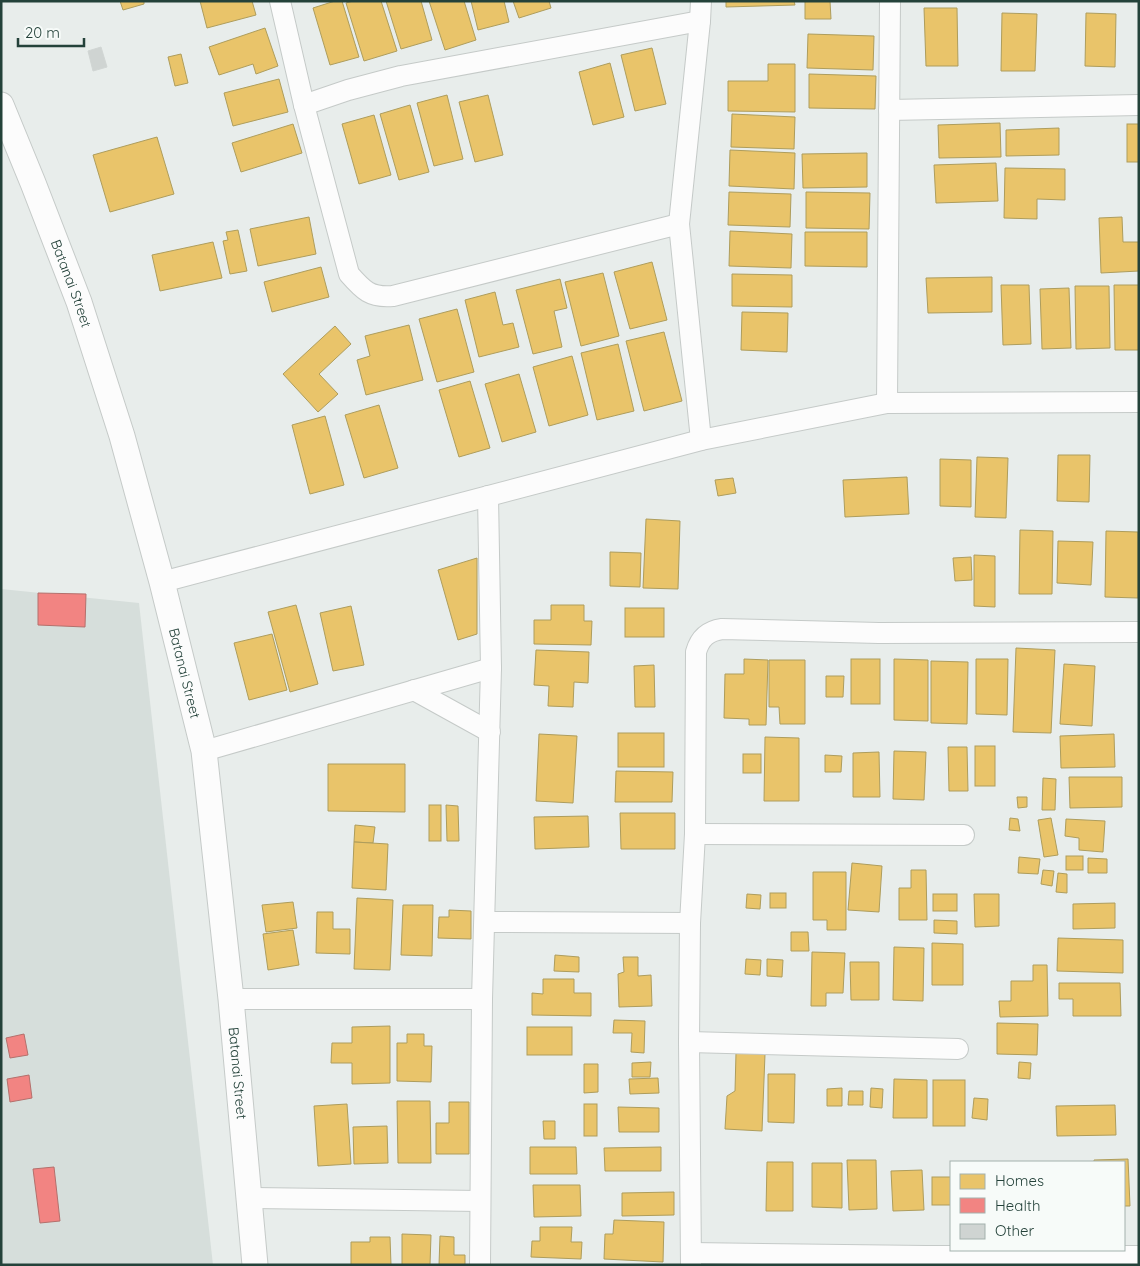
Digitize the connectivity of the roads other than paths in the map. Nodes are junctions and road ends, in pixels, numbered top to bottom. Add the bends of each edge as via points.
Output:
1 (280, 1) edge
2 (890, 1) edge
3 (700, 11) edge
4 (304, 104) junction
5 (1, 105) edge
6 (1139, 105) edge
7 (889, 110) junction
8 (679, 224) junction
9 (1139, 402) edge
10 (887, 404) junction
11 (701, 440) junction
12 (488, 496) junction
13 (162, 582) junction
14 (1139, 632) edge
15 (491, 668) junction
16 (414, 690) junction
17 (490, 732) junction
18 (204, 751) junction
19 (695, 834) junction
20 (964, 835) dead end
21 (485, 922) junction
22 (690, 923) junction
23 (231, 999) junction
24 (482, 999) junction
25 (689, 1042) junction
26 (958, 1049) dead end
27 (249, 1198) junction
28 (480, 1201) junction
29 (1139, 1256) edge
30 (691, 1259) edge
31 (256, 1265) edge
32 (480, 1265) edge

1 - 4 street
2 - 7 street
3 - 4 street via 401,76
3 - 8 street
4 - 8 street via 349,274 372,295 393,296
5 - 13 street, Batanai Street via 79,302 122,436
6 - 7 street
7 - 10 street
8 - 11 street
9 - 10 street
10 - 11 street
11 - 12 street
12 - 13 street
12 - 15 street
13 - 18 street, Batanai Street
14 - 19 street via 716,630 703,637 696,652
15 - 16 street
15 - 17 street
16 - 17 street
16 - 18 street
17 - 21 street
18 - 23 street, Batanai Street
19 - 20 street
19 - 22 street
21 - 22 street
21 - 24 street
22 - 25 street
23 - 24 street
23 - 27 street, Batanai Street
24 - 28 street
25 - 26 street
25 - 30 street
27 - 28 street
27 - 31 street, Batanai Street
28 - 32 street
29 - 30 street

